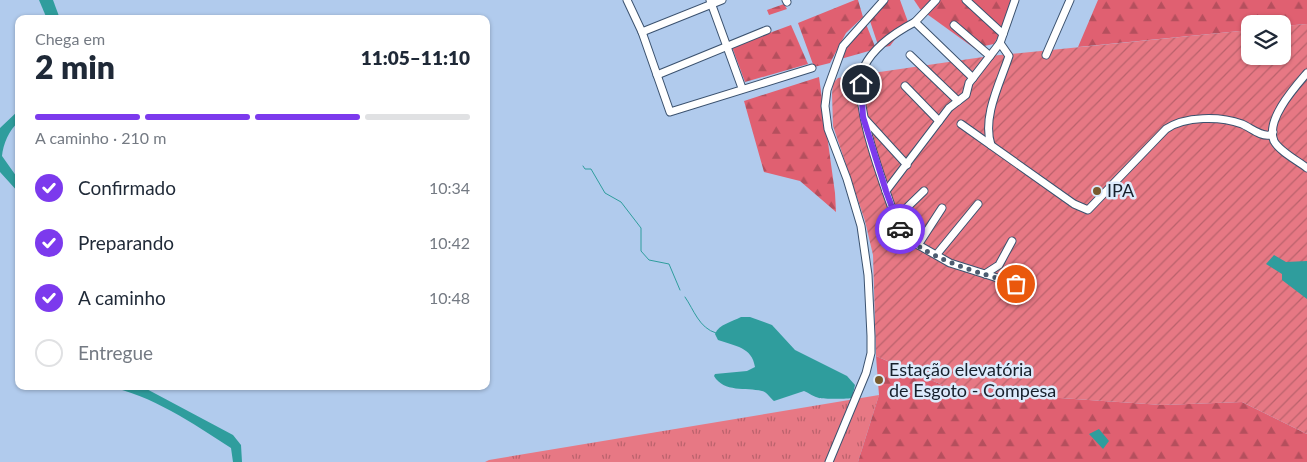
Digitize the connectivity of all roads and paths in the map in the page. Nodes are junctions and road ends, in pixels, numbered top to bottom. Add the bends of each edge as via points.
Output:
1 (627, 0) edge
2 (722, 0) edge
3 (884, 0) edge
4 (936, 0) edge
5 (966, 0) edge
6 (1015, 0) edge
7 (1070, 0) edge
8 (711, 2) edge
9 (914, 22) junction
10 (954, 25) dead end
11 (768, 30) dead end
12 (642, 32) junction
13 (1003, 34) junction
14 (1000, 43) junction
15 (727, 46) junction
16 (910, 55) dead end
17 (1046, 55) dead end
18 (990, 56) junction
19 (812, 68) dead end
20 (1307, 73) edge
21 (656, 74) junction
22 (973, 78) junction
23 (905, 86) dead end
24 (742, 88) junction
25 (958, 101) junction
26 (863, 117) junction
27 (939, 121) junction
28 (960, 124) dead end
29 (1273, 132) junction
30 (991, 146) junction
31 (907, 165) junction
32 (1307, 168) edge
33 (924, 190) dead end
34 (886, 191) junction
35 (978, 204) dead end
36 (942, 208) dead end
37 (896, 219) junction
38 (1012, 242) dead end
39 (918, 245) junction
40 (937, 254) junction
41 (985, 274) junction
42 (1016, 284) dead end
43 (829, 462) edge

1 - 12 street
2 - 8 street
3 - 43 street via 843,46 830,80 825,106 828,129 861,226 868,275 871,345 866,373
4 - 9 street
5 - 13 street
6 - 13 street
7 - 17 street
8 - 12 street
8 - 15 street
9 - 22 street
9 - 26 street via 897,31 863,68
10 - 18 street
11 - 15 street
12 - 21 street
13 - 14 street
14 - 18 street
14 - 30 street via 1009,56 988,121 987,134
15 - 21 street
15 - 24 street
16 - 25 street
18 - 22 street
19 - 24 street
20 - 29 street via 1282,104
21 - 24 street via 670,112
22 - 25 street via 966,95
23 - 27 street
25 - 27 street
26 - 31 street
26 - 34 street
27 - 31 street
28 - 30 street
29 - 30 street via 1265,136 1245,125 1223,120 1176,123 1166,129 1088,210 1074,204
29 - 32 street via 1276,143
31 - 34 street
33 - 37 street
34 - 37 street
35 - 40 street
36 - 39 street
37 - 39 street via 906,238
38 - 41 street via 999,265
39 - 40 street
40 - 41 street via 950,263
41 - 42 street

